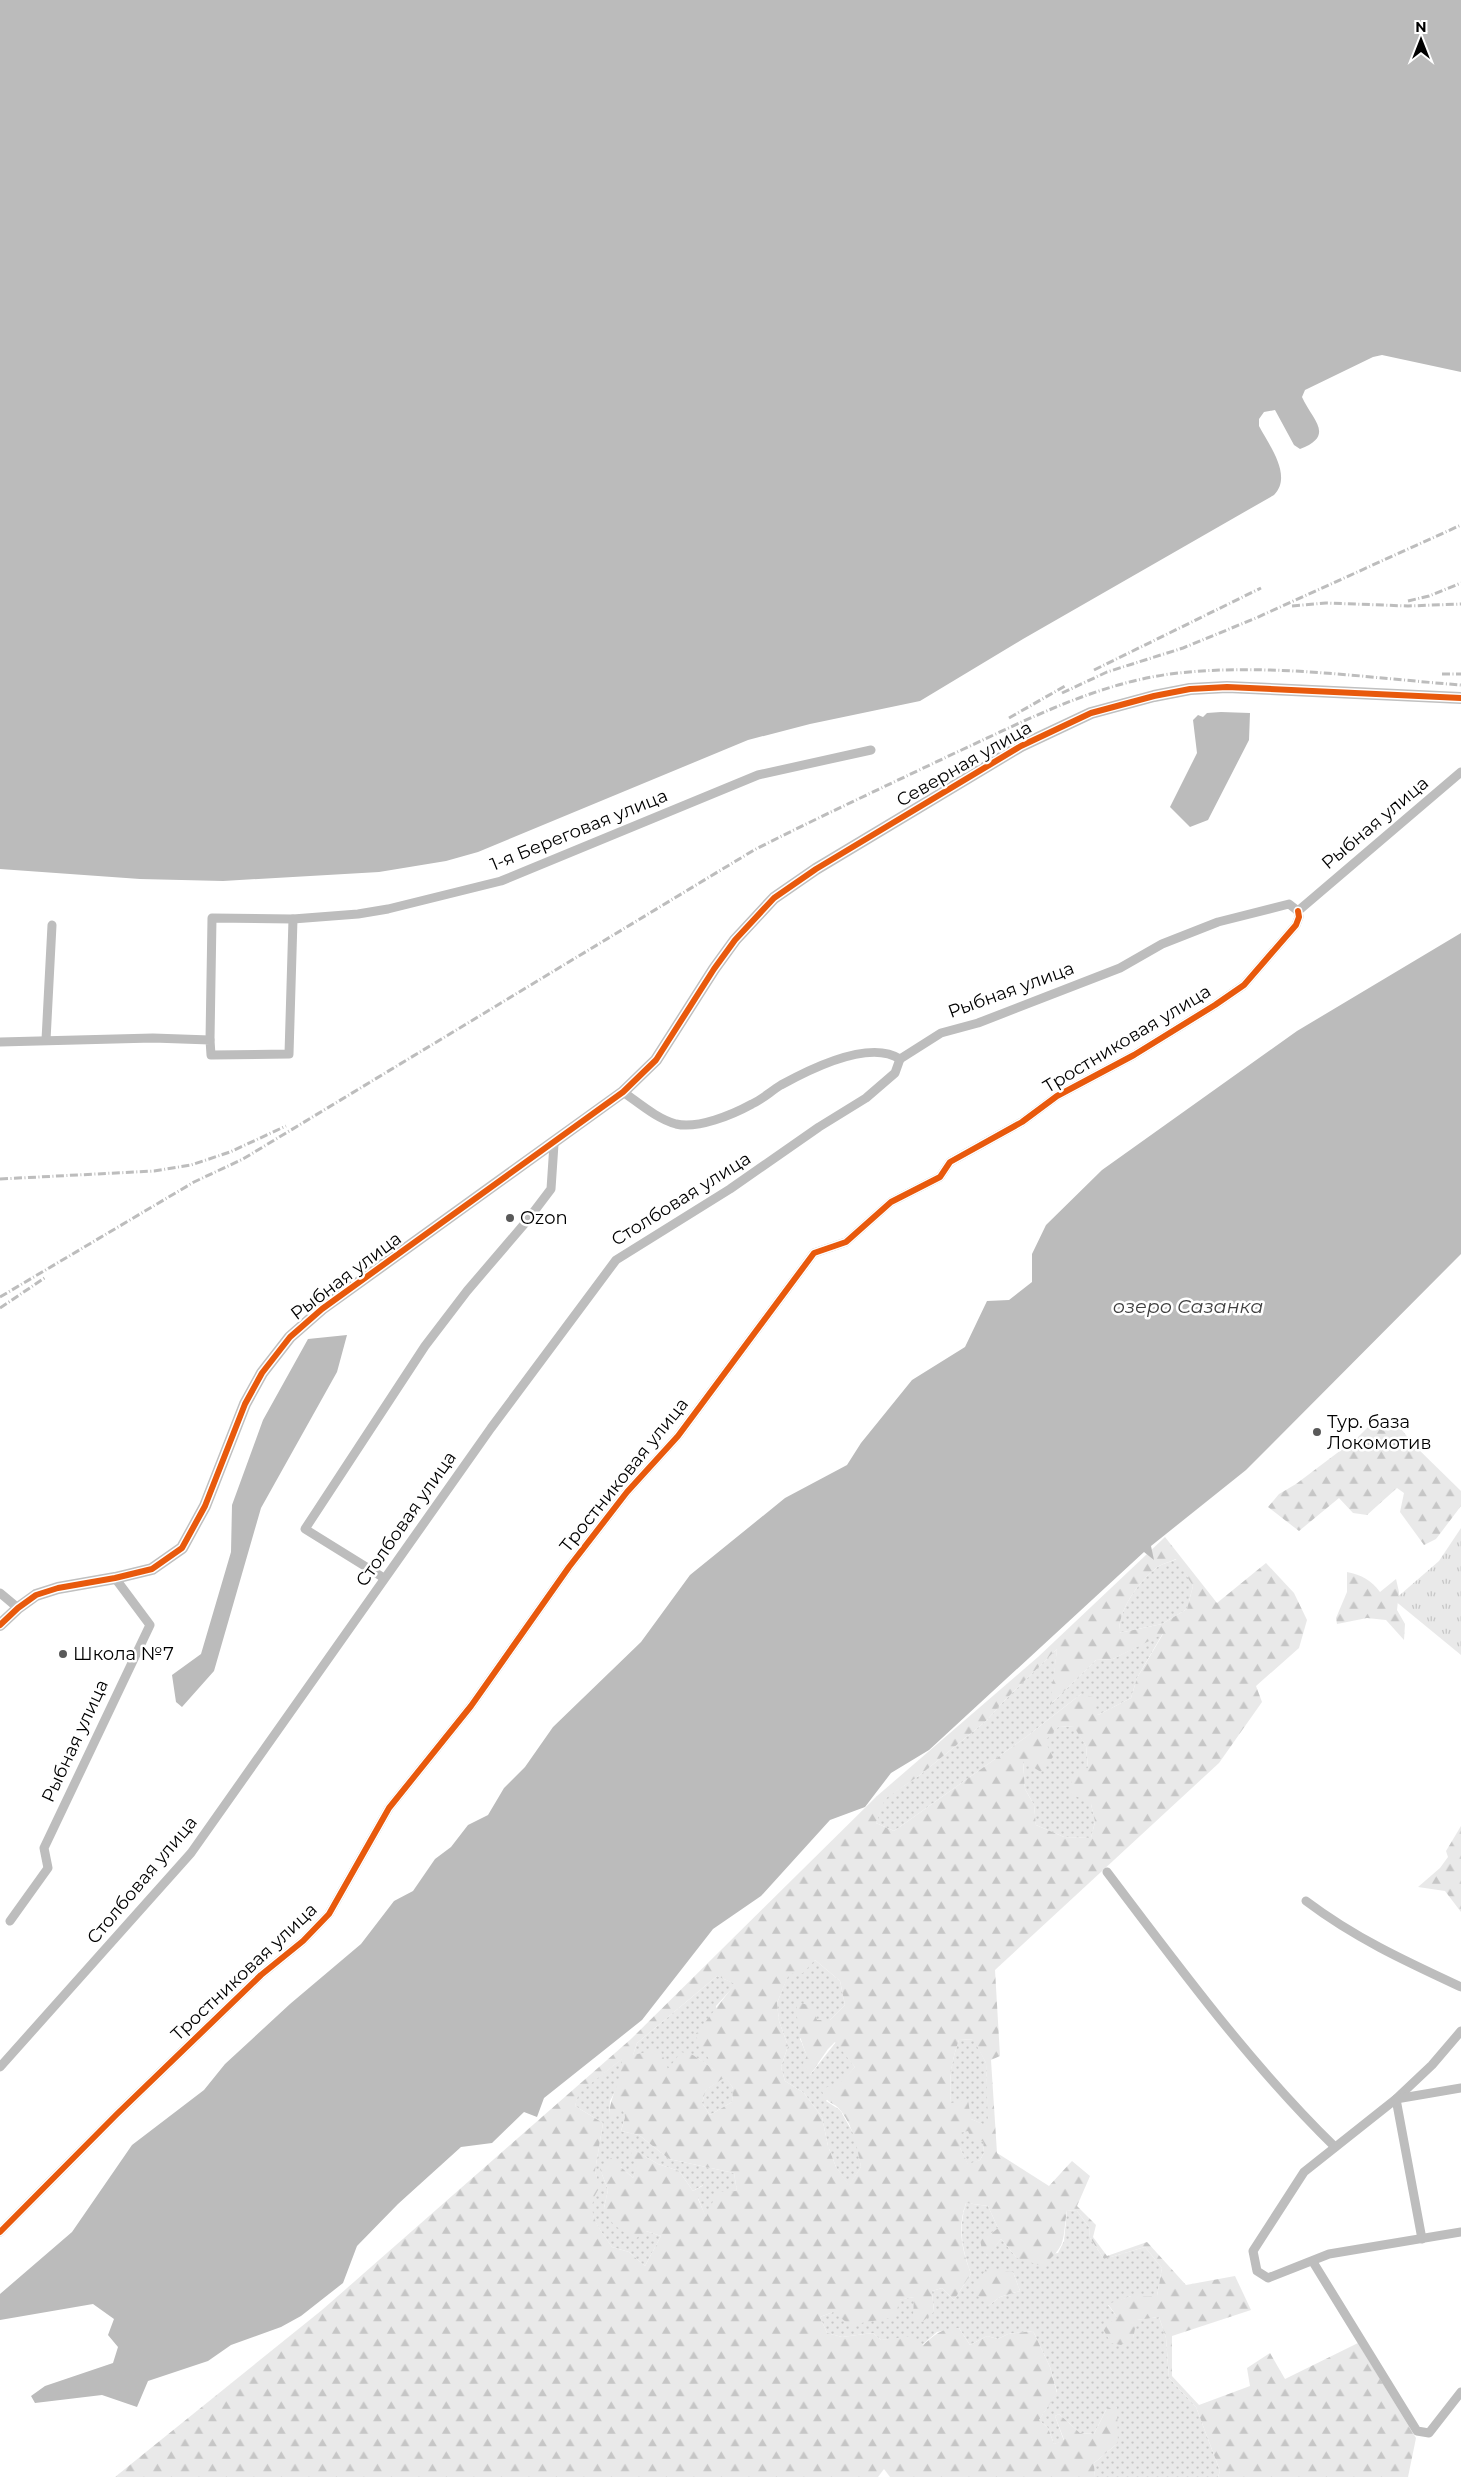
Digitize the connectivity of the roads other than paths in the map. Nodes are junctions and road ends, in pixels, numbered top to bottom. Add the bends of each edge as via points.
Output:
1 (1461, 698) edge
2 (871, 750) dead end
3 (1461, 772) edge
4 (1298, 911) junction
5 (293, 919) junction
6 (52, 926) dead end
7 (46, 1040) junction
8 (210, 1040) junction
9 (0, 1042) edge
10 (900, 1059) junction
11 (623, 1092) junction
12 (554, 1144) junction
13 (115, 1578) junction
14 (384, 1578) junction
15 (0, 1593) edge
16 (18, 1608) junction
17 (0, 1625) edge
18 (1107, 1872) dead end
19 (1306, 1901) dead end
20 (10, 1921) dead end
21 (1461, 1987) edge
22 (1461, 2031) edge
23 (0, 2066) edge
24 (1461, 2088) edge
25 (1396, 2099) junction
26 (1335, 2147) junction
27 (0, 2232) edge
28 (1461, 2232) edge
29 (1422, 2239) junction
30 (1313, 2262) junction
31 (1461, 2392) edge

1 - 11 street, Северная улица via 1227,687 1190,689 1090,713 1030,742 816,868 774,898 735,940 656,1060
2 - 5 street, 1-я Береговая улица via 758,775 501,880 388,909
3 - 4 street, Рыбная улица
4 - 10 street, Рыбная улица via 1289,904 1218,922 1162,944 1120,968 978,1023 941,1033
4 - 27 street, Тростниковая улица via 1296,925 1244,984 1134,1055 1057,1096 1022,1122 950,1162 940,1177 891,1202 846,1242 814,1254 678,1436 627,1492 574,1560 471,1706 389,1808 329,1914 117,2114
5 - 8 street, 1-я Береговая улица via 212,918
5 - 8 street via 289,1054 211,1055
6 - 7 street
7 - 8 street
7 - 9 street
10 - 11 street via 885,1053 840,1058 781,1085 752,1104 697,1126 675,1124
10 - 14 street, Столбовая улица via 895,1073 866,1098 616,1260
11 - 12 street, Рыбная улица
12 - 13 street, Рыбная улица via 322,1309 290,1337 262,1373 245,1404 205,1506 182,1548 152,1569
12 - 14 street via 551,1189 425,1346 305,1529
13 - 16 street, Рыбная улица via 58,1588 36,1596
13 - 20 street, Рыбная улица via 150,1625 44,1848 48,1868
14 - 23 street, Столбовая улица via 191,1852
15 - 16 street
16 - 17 street, Рыбная улица
18 - 26 street via 1275,2085
19 - 21 street via 1338,1925 1381,1950
22 - 25 street via 1432,2066
24 - 25 street
25 - 26 street
25 - 29 street
26 - 30 street via 1304,2172 1253,2251 1257,2271 1268,2278
28 - 29 street
29 - 30 street via 1329,2254
30 - 31 street via 1417,2431 1429,2433

